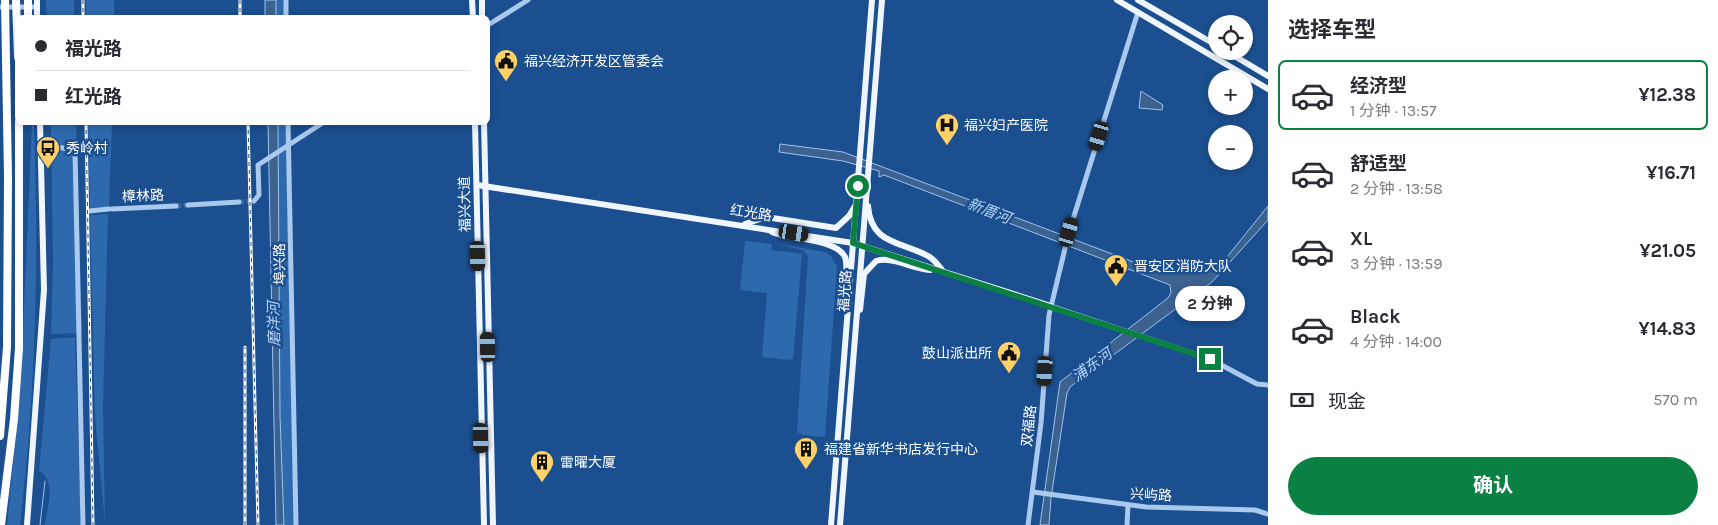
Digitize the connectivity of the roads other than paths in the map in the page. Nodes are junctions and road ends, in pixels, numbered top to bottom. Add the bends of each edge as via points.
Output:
1 (5, 0) edge
2 (16, 0) edge
3 (28, 0) edge
4 (286, 0) edge
5 (472, 0) edge
6 (482, 0) edge
7 (528, 0) edge
8 (872, 0) edge
9 (882, 0) edge
10 (1117, 0) edge
11 (1141, 1) edge
12 (37, 3) edge
13 (0, 7) edge
14 (1138, 12) junction
15 (17, 15) edge
16 (28, 15) edge
17 (286, 15) edge
18 (473, 15) edge
19 (482, 15) edge
20 (490, 24) edge
21 (1208, 40) edge
22 (1241, 60) edge
23 (1268, 76) edge
24 (1268, 89) edge
25 (19, 125) edge
26 (24, 125) edge
27 (40, 125) edge
28 (288, 125) edge
29 (319, 125) edge
30 (475, 125) edge
31 (484, 125) edge
32 (288, 144) junction
33 (41, 148) junction
34 (20, 150) junction
35 (477, 185) junction
36 (486, 186) junction
37 (867, 195) junction
38 (254, 201) dead end
39 (239, 202) tunnel mouth
40 (856, 202) junction
41 (188, 205) tunnel mouth
42 (176, 206) tunnel mouth
43 (77, 211) junction
44 (743, 225) junction
45 (761, 227) junction
46 (853, 243) junction
47 (861, 245) junction
48 (942, 271) junction
49 (849, 294) junction
50 (1051, 306) junction
51 (856, 323) junction
52 (1268, 385) edge
53 (0, 436) edge
54 (1033, 492) junction
55 (1128, 505) junction
56 (1268, 514) edge
57 (1, 525) edge
58 (28, 525) edge
59 (83, 525) edge
60 (296, 525) edge
61 (484, 525) edge
62 (493, 525) edge
63 (831, 525) edge
64 (840, 525) edge
65 (1028, 525) edge
66 (1127, 525) edge

1 - 53 highway via 7,348
2 - 15 highway
3 - 16 highway
4 - 17 street
5 - 18 main road
6 - 19 main road
7 - 20 street
8 - 40 main road, 福光路
9 - 37 main road, 福光路
10 - 14 main road
11 - 21 main road
12 - 13 street
14 - 24 main road
14 - 50 street, 双福路 via 1069,232
22 - 23 main road
25 - 34 highway
26 - 34 highway
27 - 33 main road
28 - 32 street, 埠兴路
29 - 32 street
30 - 35 main road, 福兴大道
31 - 36 main road, 福兴大道
32 - 38 street via 257,167 259,195
32 - 60 street, 埠兴路
33 - 43 street via 50,146 75,150
33 - 58 main road via 43,298
34 - 57 highway via 19,348
35 - 36 main road, 红光路
35 - 61 main road, 福兴大道
36 - 44 main road, 红光路
36 - 62 main road, 福兴大道
37 - 47 main road, 福光路
37 - 48 main road via 870,218 876,230 884,238 930,257
39 - 41 street
40 - 44 main road via 849,216 836,228 766,216
40 - 46 main road, 福光路
42 - 43 street, 樟林路
43 - 59 street
44 - 45 main road, 红光路
45 - 46 main road, 红光路
45 - 49 main road via 840,250 846,258
46 - 47 main road, 红光路
46 - 49 main road, 福光路
47 - 48 main road, 红光路
47 - 51 main road, 福光路
48 - 50 main road, 红光路
48 - 51 main road via 876,261 864,274
49 - 63 main road, 福光路
50 - 52 street, 红光路 via 1210,359 1257,384
50 - 54 street, 双福路
51 - 64 main road, 福光路
54 - 55 street, 兴屿路
54 - 65 street, 双福路
55 - 56 street, 兴屿路 via 1255,510
55 - 66 street

